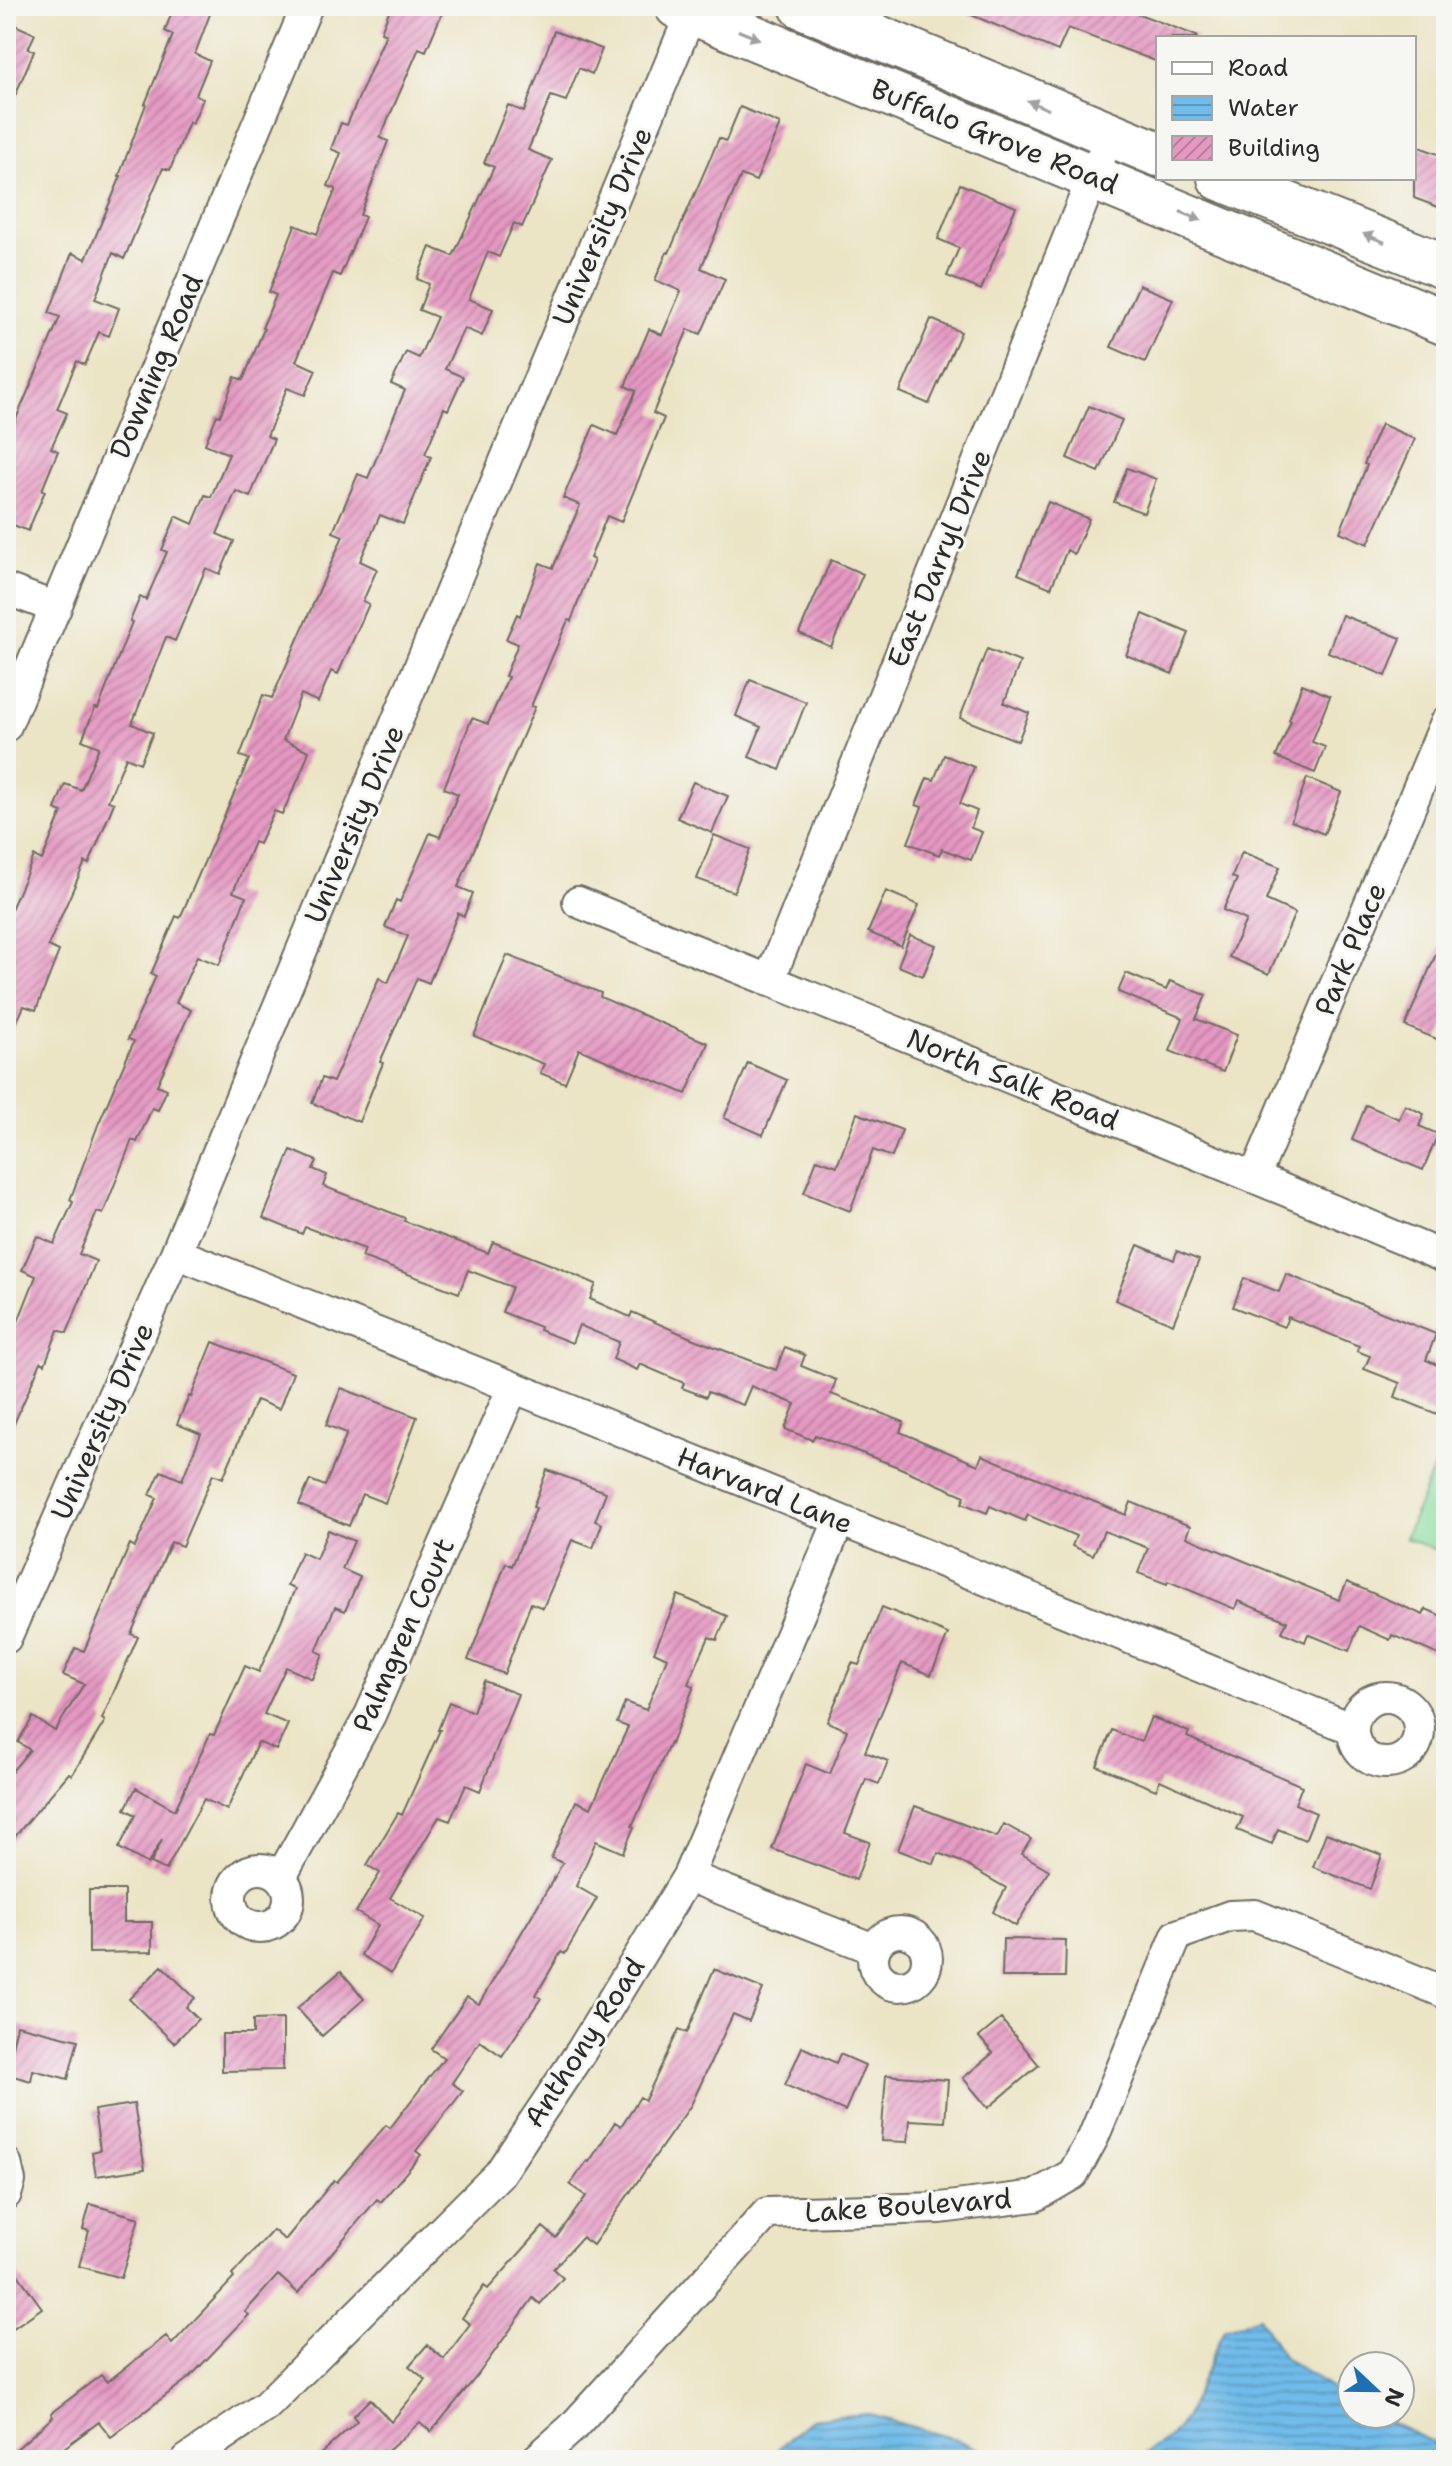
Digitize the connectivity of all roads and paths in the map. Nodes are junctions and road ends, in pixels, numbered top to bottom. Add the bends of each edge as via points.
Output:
1 (307, 6) edge
2 (802, 6) edge
3 (687, 8) edge
4 (1110, 135) junction
5 (1156, 153) edge
6 (1094, 176) junction
7 (1225, 180) edge
8 (1446, 267) edge
9 (1446, 323) edge
10 (6, 589) edge
11 (56, 608) junction
12 (1446, 722) edge
13 (6, 726) edge
14 (578, 902) dead end
15 (769, 981) junction
16 (1255, 1176) junction
17 (176, 1253) junction
18 (1446, 1258) edge
19 (513, 1387) junction
20 (839, 1521) junction
21 (6, 1638) edge
22 (1353, 1729) dead end
23 (688, 1876) junction
24 (281, 1877) dead end
25 (874, 1949) dead end
26 (1446, 1993) edge
27 (6, 2163) edge
28 (6, 2194) edge
29 (187, 2460) edge
30 (536, 2460) edge

1 - 11 street, Downing Road
4 -> 2 main road, Buffalo Grove Road
3 -> 6 main road, Buffalo Grove Road
3 - 17 street, University Drive
4 - 5 main road, Buffalo Grove Road
4 - 6 street, East Darryl Drive
6 -> 9 main road, Buffalo Grove Road
6 - 15 street, East Darryl Drive
8 -> 7 main road
10 - 11 street
11 - 13 street, Downing Road
12 - 16 street, Park Place
14 - 15 street, North Salk Road
15 - 16 street, North Salk Road
16 - 18 street, North Salk Road
17 - 19 street, Harvard Lane
17 - 21 street, University Drive
19 - 20 street, Harvard Lane
19 - 24 street, Palmgren Court via 370,1715
20 - 22 street, Harvard Lane
20 - 23 street, Anthony Road
23 - 25 street
23 - 29 street, Anthony Road via 499,2174 266,2406
26 - 30 street, Lake Boulevard via 1255,1915 1230,1916 1177,1935 1073,2174 1035,2196 956,2206 767,2213 572,2428
27 - 28 street

